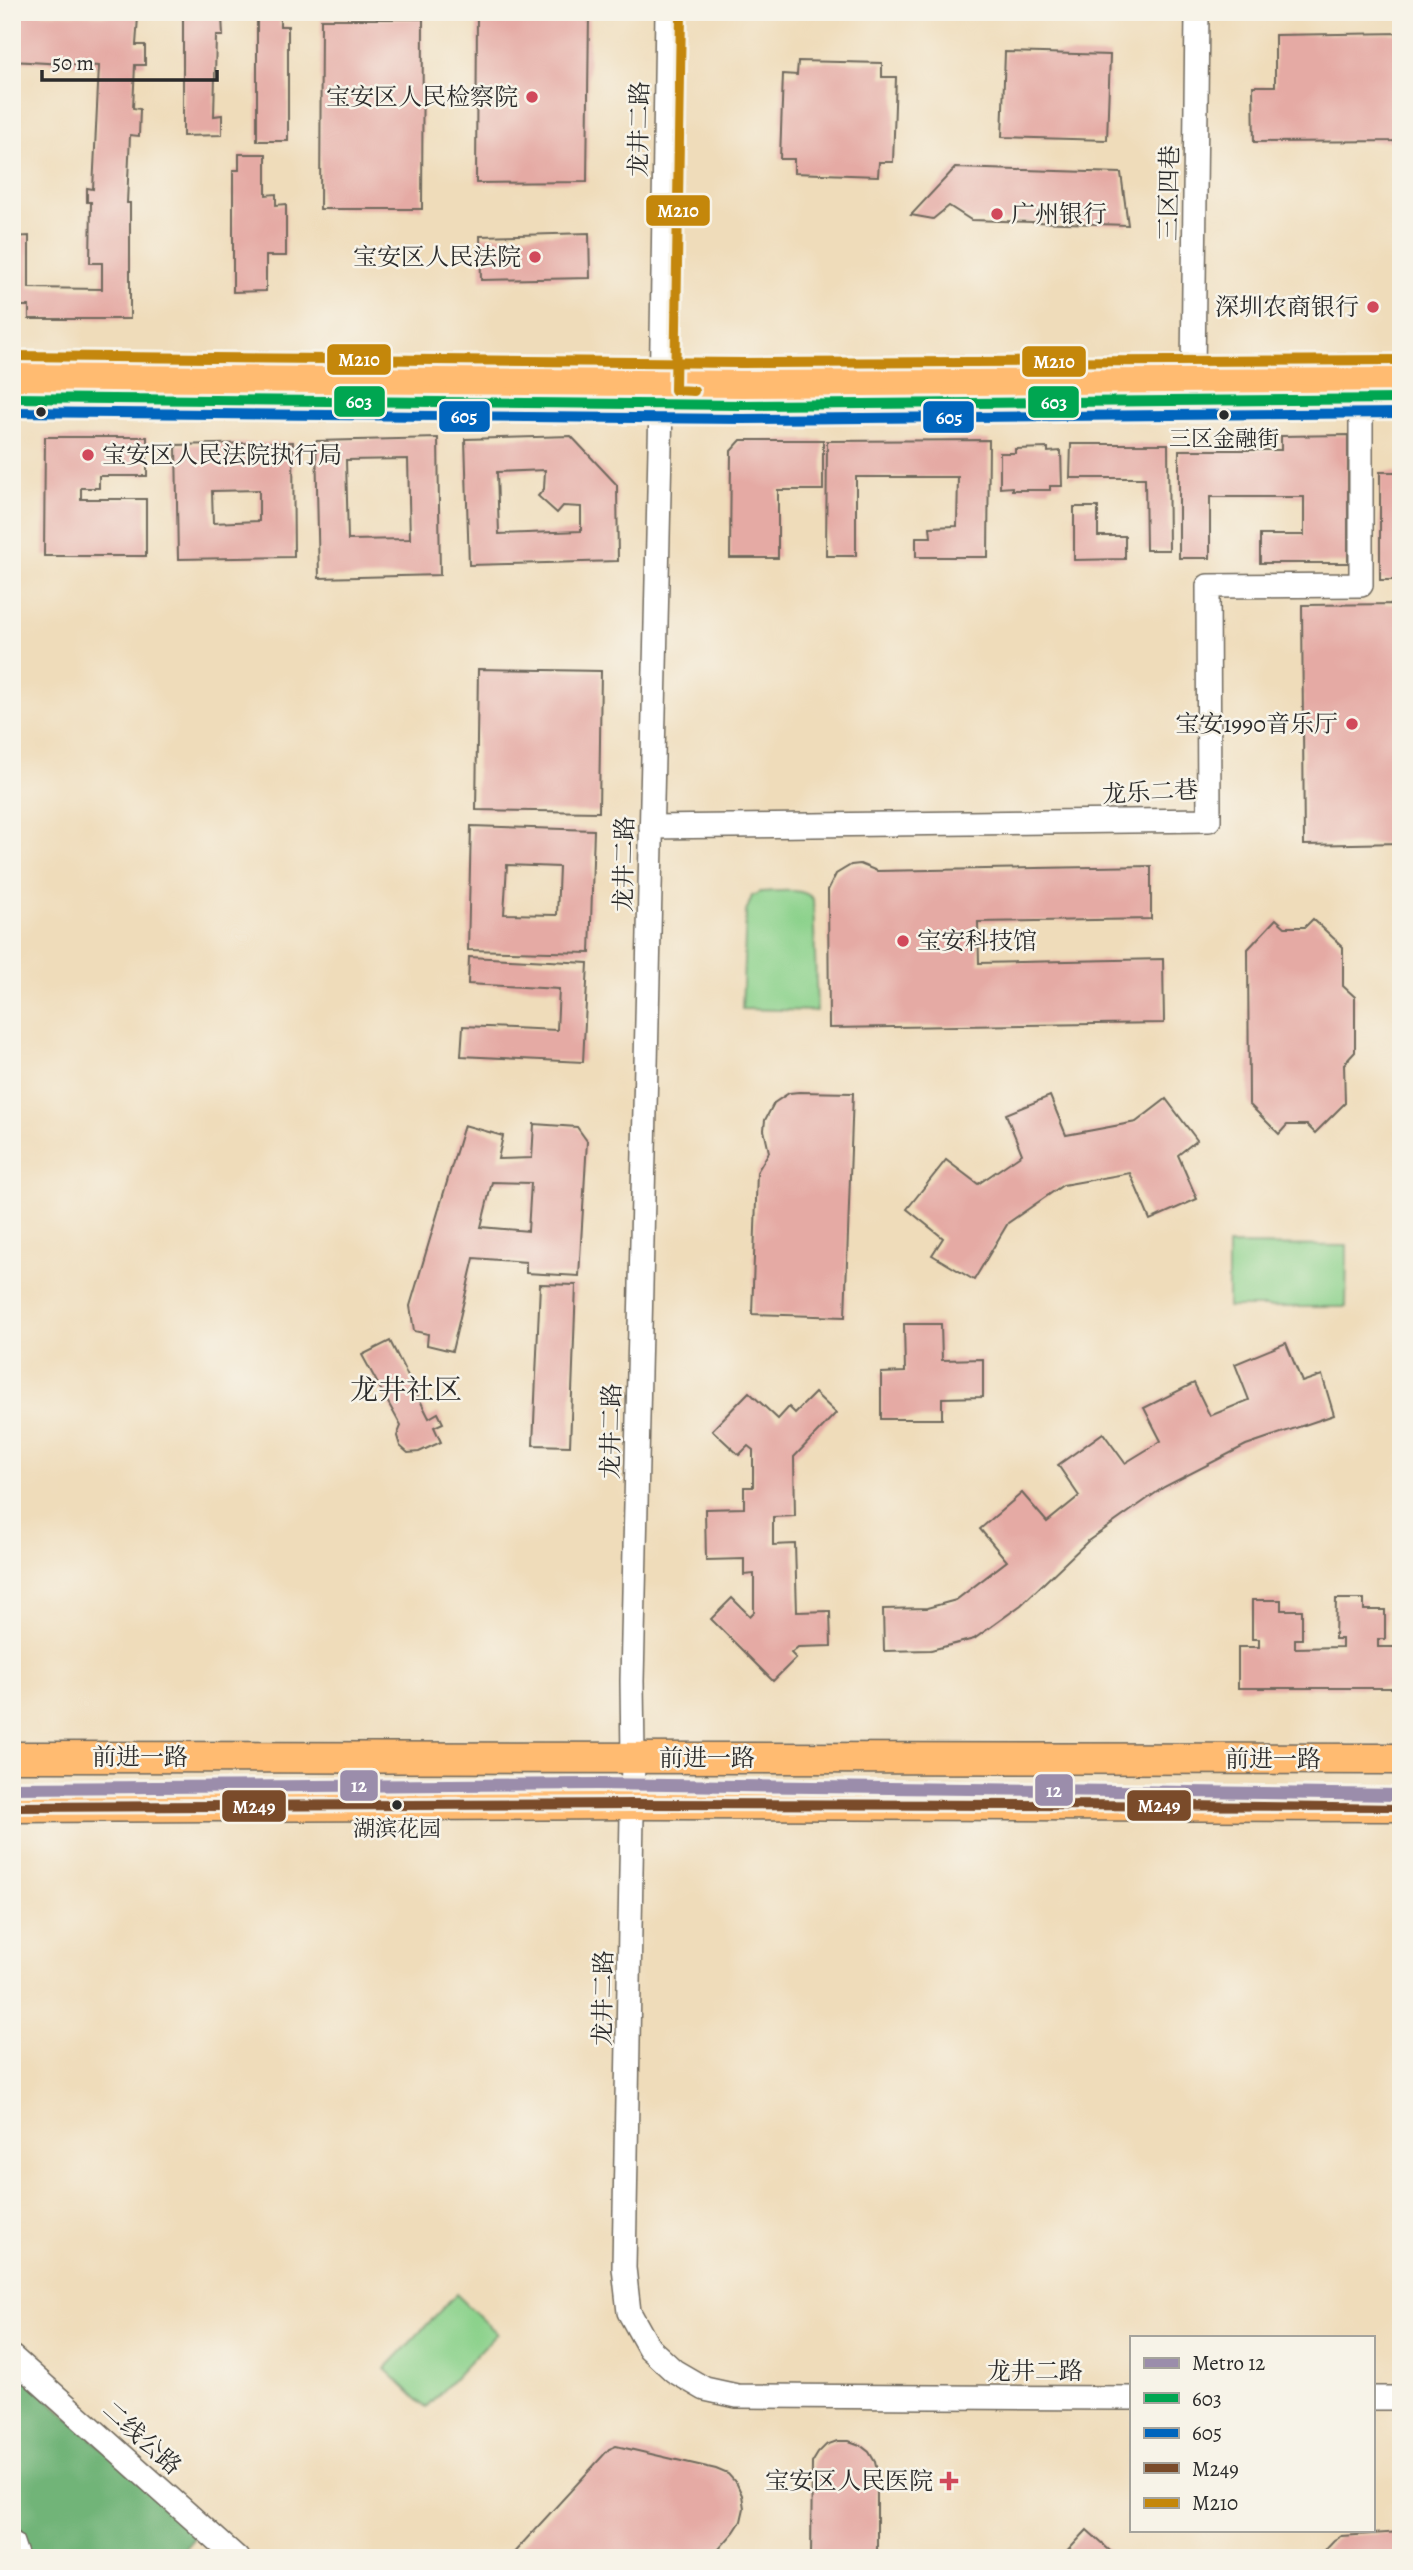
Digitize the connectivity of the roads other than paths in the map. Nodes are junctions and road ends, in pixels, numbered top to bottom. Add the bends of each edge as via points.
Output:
1 (667, 12) edge
2 (1197, 12) edge
3 (12, 370) edge
4 (1401, 374) edge
5 (1193, 375) junction
6 (661, 390) junction
7 (12, 398) edge
8 (1361, 399) junction
9 (1401, 399) edge
10 (651, 827) junction
11 (12, 1757) edge
12 (633, 1758) junction
13 (1401, 1759) edge
14 (632, 1804) junction
15 (1401, 1806) edge
16 (12, 1807) edge
17 (12, 2357) edge
18 (1130, 2398) edge
19 (1374, 2398) edge
20 (1401, 2398) edge
21 (12, 2543) edge
22 (17, 2558) edge
23 (237, 2558) edge

1 - 6 street, 龙井二路
2 - 5 street, 三区四巷
3 - 6 main road
4 - 5 main road
5 - 6 main road
6 - 7 main road
6 - 8 main road
6 - 10 street, 龙井二路
8 - 9 main road
8 - 10 street, 龙乐二巷 via 1361,585 1208,586 1209,820
10 - 12 street, 龙井二路
11 - 12 main road, 前进一路
12 - 13 main road, 前进一路
12 - 14 street, 龙井二路
14 - 15 main road, 前进一路
14 - 16 main road, 前进一路
14 - 18 street, 龙井二路 via 624,2268 629,2312 649,2348 674,2371 705,2389 737,2396
17 - 23 street, 二线公路
19 - 20 street
21 - 22 street

